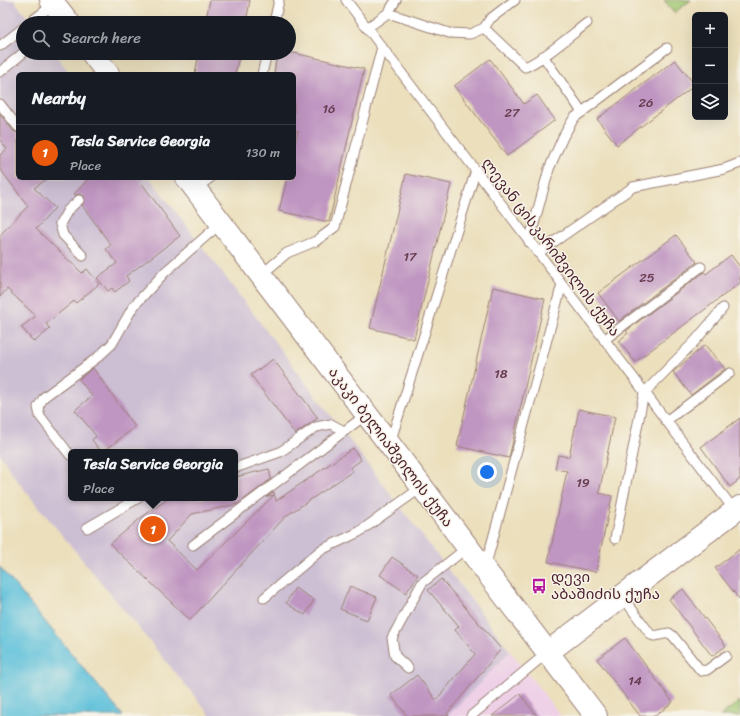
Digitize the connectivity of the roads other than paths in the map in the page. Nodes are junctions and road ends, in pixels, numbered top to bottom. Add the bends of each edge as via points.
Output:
1 (279, 0) edge
2 (346, 0) edge
3 (396, 0) edge
4 (514, 0) edge
5 (388, 13) junction
6 (276, 16) edge
7 (587, 23) dead end
8 (367, 28) junction
9 (484, 28) junction
10 (16, 33) edge
11 (0, 46) edge
12 (382, 47) junction
13 (668, 48) dead end
14 (543, 56) junction
15 (16, 59) edge
16 (97, 60) edge
17 (265, 60) edge
18 (0, 72) edge
19 (106, 72) edge
20 (262, 72) edge
21 (0, 104) edge
22 (582, 112) junction
23 (16, 124) edge
24 (740, 163) edge
25 (476, 170) junction
26 (197, 182) edge
27 (79, 200) dead end
28 (221, 223) junction
29 (529, 242) junction
30 (538, 253) junction
31 (83, 256) dead end
32 (701, 267) dead end
33 (260, 275) junction
34 (562, 284) junction
35 (723, 308) dead end
36 (604, 340) junction
37 (730, 373) dead end
38 (644, 393) junction
39 (366, 414) junction
40 (666, 421) junction
41 (344, 431) junction
42 (389, 444) junction
43 (68, 452) edge
44 (238, 467) edge
45 (422, 487) junction
46 (133, 501) edge
47 (737, 509) edge
48 (86, 528) dead end
49 (615, 539) dead end
50 (193, 545) dead end
51 (468, 548) junction
52 (485, 570) junction
53 (622, 596) junction
54 (264, 598) dead end
55 (548, 652) junction
56 (726, 656) dead end
57 (408, 668) dead end
58 (471, 716) edge
59 (596, 716) edge

1 - 6 lane
2 - 8 lane, ლევან ცისკარიშვილის ქუჩა
3 - 5 lane
4 - 9 lane via 490,18
5 - 8 lane
5 - 9 lane via 449,33 470,34
7 - 14 lane
8 - 12 lane, ლევან ცისკარიშვილის ქუჩა
9 - 14 lane via 526,67
10 - 11 lane
12 - 25 lane, ლევან ცისკარიშვილის ქუჩა
12 - 33 lane via 335,227 316,241 287,253
13 - 22 lane
14 - 22 lane
15 - 18 lane
16 - 19 main road
17 - 20 lane
21 - 23 lane
22 - 29 lane via 574,118 563,136 550,169
24 - 30 lane via 724,169 633,187
25 - 29 lane, ლევან ცისკარიშვილის ქუჩა
25 - 42 lane
26 - 28 main road, აკაკი ბელიაშვილის ქუჩა
27 - 31 lane via 68,210 60,224 63,235
28 - 33 main road, აკაკი ბელიაშვილის ქუჩა
28 - 43 lane via 165,272 133,307 112,344 44,398 38,407 40,416
29 - 30 lane, ლევან ცისკარიშვილის ქუჩა
30 - 34 lane, ლევან ცისკარიშვილის ქუჩა
32 - 36 lane
33 - 39 main road, აკაკი ბელიაშვილის ქუჩა
34 - 36 lane, ლევან ცისკარიშვილის ქუჩა
34 - 52 lane
35 - 38 lane
36 - 38 lane, ლევან ცისკარიშვილის ქუჩა
37 - 40 lane
38 - 40 lane, ლევან ცისკარიშვილის ქუჩა
38 - 49 lane
39 - 41 lane
39 - 42 main road, აკაკი ბელიაშვილის ქუჩა
40 - 47 lane, ლევან ცისკარიშვილის ქუჩა
41 - 44 lane via 331,424 316,428 280,452
41 - 50 lane
42 - 45 main road, აკაკი ბელიაშვილის ქუჩა
45 - 51 main road, აკაკი ბელიაშვილის ქუჩა
45 - 54 lane via 359,532 321,550
46 - 48 lane
47 - 53 main road
51 - 52 main road, აკაკი ბელიაშვილის ქუჩა
51 - 57 lane via 422,583 392,638 395,656
52 - 55 main road, აკაკი ბელიაშვილის ქუჩა
53 - 55 main road
53 - 56 lane via 651,635 669,633 701,671 707,670
55 - 58 lane
55 - 59 main road, აკაკი ბელიაშვილის ქუჩა

